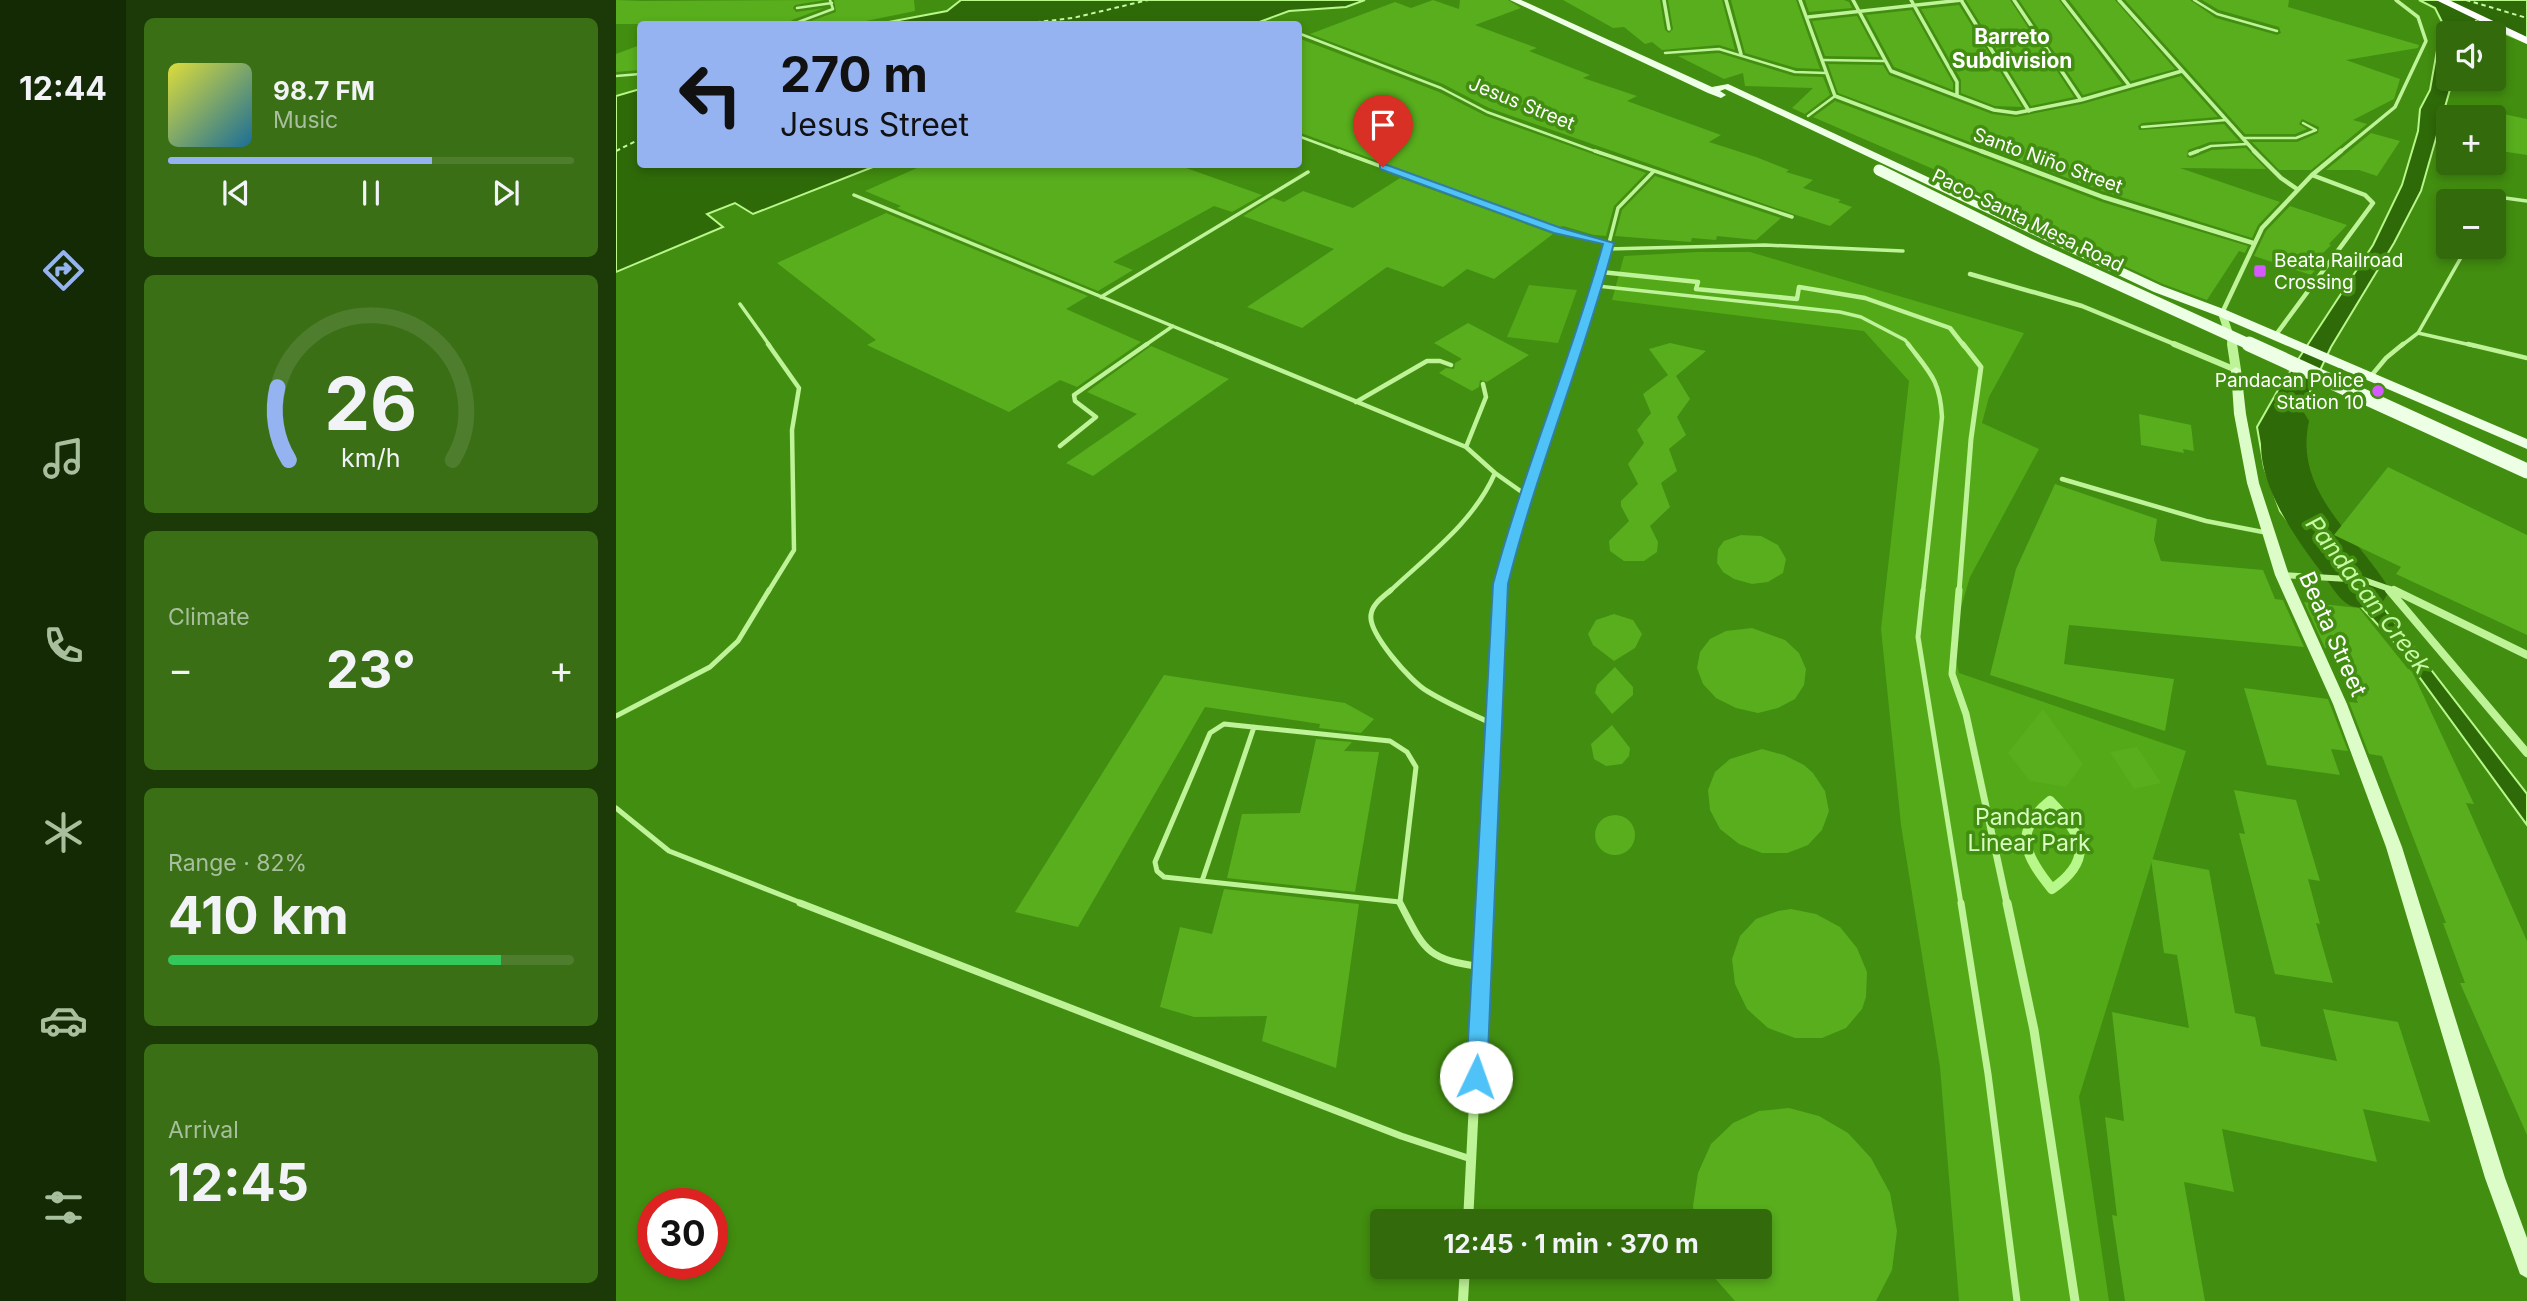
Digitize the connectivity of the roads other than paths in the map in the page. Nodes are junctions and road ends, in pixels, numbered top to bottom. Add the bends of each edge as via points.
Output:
1 (1514, 0) edge
2 (1664, 0) edge
3 (1726, 0) edge
4 (1800, 0) edge
5 (1853, 0) edge
6 (1911, 0) edge
7 (1961, 0) edge
8 (2014, 0) edge
9 (2063, 0) edge
10 (2119, 0) edge
11 (2194, 0) edge
12 (2396, 0) edge
13 (2441, 0) edge
14 (831, 1) edge
15 (1916, 6) junction
16 (797, 8) dead end
17 (1859, 13) junction
18 (1808, 17) junction
19 (801, 21) edge
20 (1669, 29) dead end
21 (2277, 31) dead end
22 (1302, 35) edge
23 (2527, 41) edge
24 (1665, 53) dead end
25 (1741, 54) junction
26 (1823, 60) junction
27 (1884, 61) junction
28 (2182, 71) junction
29 (637, 74) edge
30 (1826, 74) junction
31 (616, 76) edge
32 (2129, 85) junction
33 (1712, 91) junction
34 (1835, 96) junction
35 (1957, 96) junction
36 (2081, 100) junction
37 (2029, 111) junction
38 (1808, 116) dead end
39 (2226, 120) junction
40 (2303, 123) dead end
41 (2142, 127) dead end
42 (1302, 137) edge
43 (2242, 138) junction
44 (2247, 144) junction
45 (2190, 153) dead end
46 (1308, 172) dead end
47 (1653, 172) junction
48 (2312, 175) junction
49 (2297, 189) junction
50 (854, 195) dead end
51 (2506, 198) edge
52 (2527, 201) edge
53 (1792, 217) dead end
54 (1609, 243) junction
55 (2253, 243) junction
56 (1607, 249) junction
57 (1903, 251) dead end
58 (2460, 259) edge
59 (1601, 272) junction
60 (1970, 274) dead end
61 (1597, 286) junction
62 (1101, 297) junction
63 (740, 304) dead end
64 (2222, 313) junction
65 (1173, 326) junction
66 (2418, 333) junction
67 (2276, 336) junction
68 (2527, 358) edge
69 (1451, 365) dead end
70 (2236, 370) junction
71 (2371, 376) junction
72 (1483, 384) dead end
73 (1356, 402) junction
74 (2527, 444) edge
75 (1060, 446) dead end
76 (1466, 447) junction
77 (2527, 471) edge
78 (1495, 473) junction
79 (2063, 479) dead end
80 (1526, 495) junction
81 (2269, 533) junction
82 (2282, 575) junction
83 (2386, 586) junction
84 (2527, 655) edge
85 (616, 716) edge
86 (1495, 725) junction
87 (1254, 727) junction
88 (2527, 753) edge
89 (616, 808) edge
90 (1202, 881) junction
91 (1400, 902) junction
92 (1482, 967) junction
93 (1472, 1159) junction
94 (1469, 1209) edge
95 (2527, 1267) edge
96 (1464, 1279) edge
97 (1463, 1301) edge
98 (2017, 1301) edge
99 (2075, 1301) edge

1 - 33 main road, Paco-Santa Mesa Road
2 - 20 street
3 - 25 street
4 - 18 street
5 - 17 street
6 - 15 street
7 - 15 street
7 - 37 street
8 - 36 street
9 - 32 street
10 - 28 street
11 - 21 lane via 2217,14
12 - 48 street via 2418,17 2426,41 2395,107
13 - 23 highway
14 - 16 lane
14 - 19 lane via 833,9
15 - 17 street
15 - 35 street via 1957,82
17 - 18 street
17 - 27 street
18 - 26 street
22 - 47 lane, Jesus Street via 1441,88 1473,107
24 - 25 lane via 1712,48
25 - 30 lane via 1795,72
26 - 27 lane
26 - 30 street
27 - 35 street via 1891,71
28 - 32 street
28 - 39 street
29 - 31 lane
30 - 34 street
32 - 36 street
33 - 64 main road, Paco-Santa Mesa Road via 1725,86 2040,236
33 - 77 main road, Paco-Santa Mesa Road, bridge via 2050,254
34 - 38 lane
34 - 55 street, Santo Niño Street via 2102,197
35 - 37 street via 2002,112
36 - 37 street
39 - 41 lane
39 - 43 street
40 - 43 lane via 2316,130 2296,138
42 - 54 lane via 1558,231
43 - 44 street
44 - 45 lane via 2211,146
44 - 49 street
46 - 62 lane
47 - 53 lane, Jesus Street
47 - 54 lane via 1618,208
48 - 49 street
48 - 67 street via 2365,195 2373,203
49 - 55 street
50 - 62 lane
51 - 52 lane
54 - 56 street
55 - 64 street
56 - 57 lane via 1765,245
56 - 59 street
58 - 66 lane
59 - 61 street
59 - 99 street via 1698,282 1696,289 1797,299 1799,288 1865,298 1950,328 1980,367 1952,674 1966,714 2034,1030
60 - 70 street via 2082,306
61 - 80 street
61 - 98 lane via 1861,317 1905,340 1937,380 1942,417 1918,637 1988,1074
62 - 65 lane
63 - 85 lane via 799,388 792,430 794,550 738,641 720,658
64 - 67 main road, Paco-Santa Mesa Road
64 - 70 street, Beata Street
65 - 73 lane
65 - 75 lane via 1074,395 1075,401 1096,417
66 - 68 lane
66 - 71 lane
67 - 71 main road, Paco-Santa Mesa Road
69 - 73 lane via 1427,361
70 - 81 main road, Beata Street via 2253,482
71 - 74 main road, Paco-Santa Mesa Road
72 - 76 lane via 1486,397
73 - 76 lane
76 - 78 lane
78 - 80 lane
78 - 86 lane via 1473,512 1373,607 1370,617 1384,647 1424,690
79 - 81 lane via 2206,521
80 - 86 street via 1500,584
81 - 82 main road, Beata Street
82 - 83 street via 2364,580
82 - 95 main road, Beata Street via 2340,704 2394,847 2495,1178
83 - 84 street
83 - 88 street
86 - 92 street
87 - 90 lane
87 - 90 lane via 1224,724 1210,733 1155,862 1164,877
87 - 91 lane via 1390,741 1407,752 1416,767
89 - 93 lane via 670,851 1057,1004
90 - 91 lane
91 - 92 lane via 1429,956
92 - 93 street
93 - 94 street
96 - 97 street

